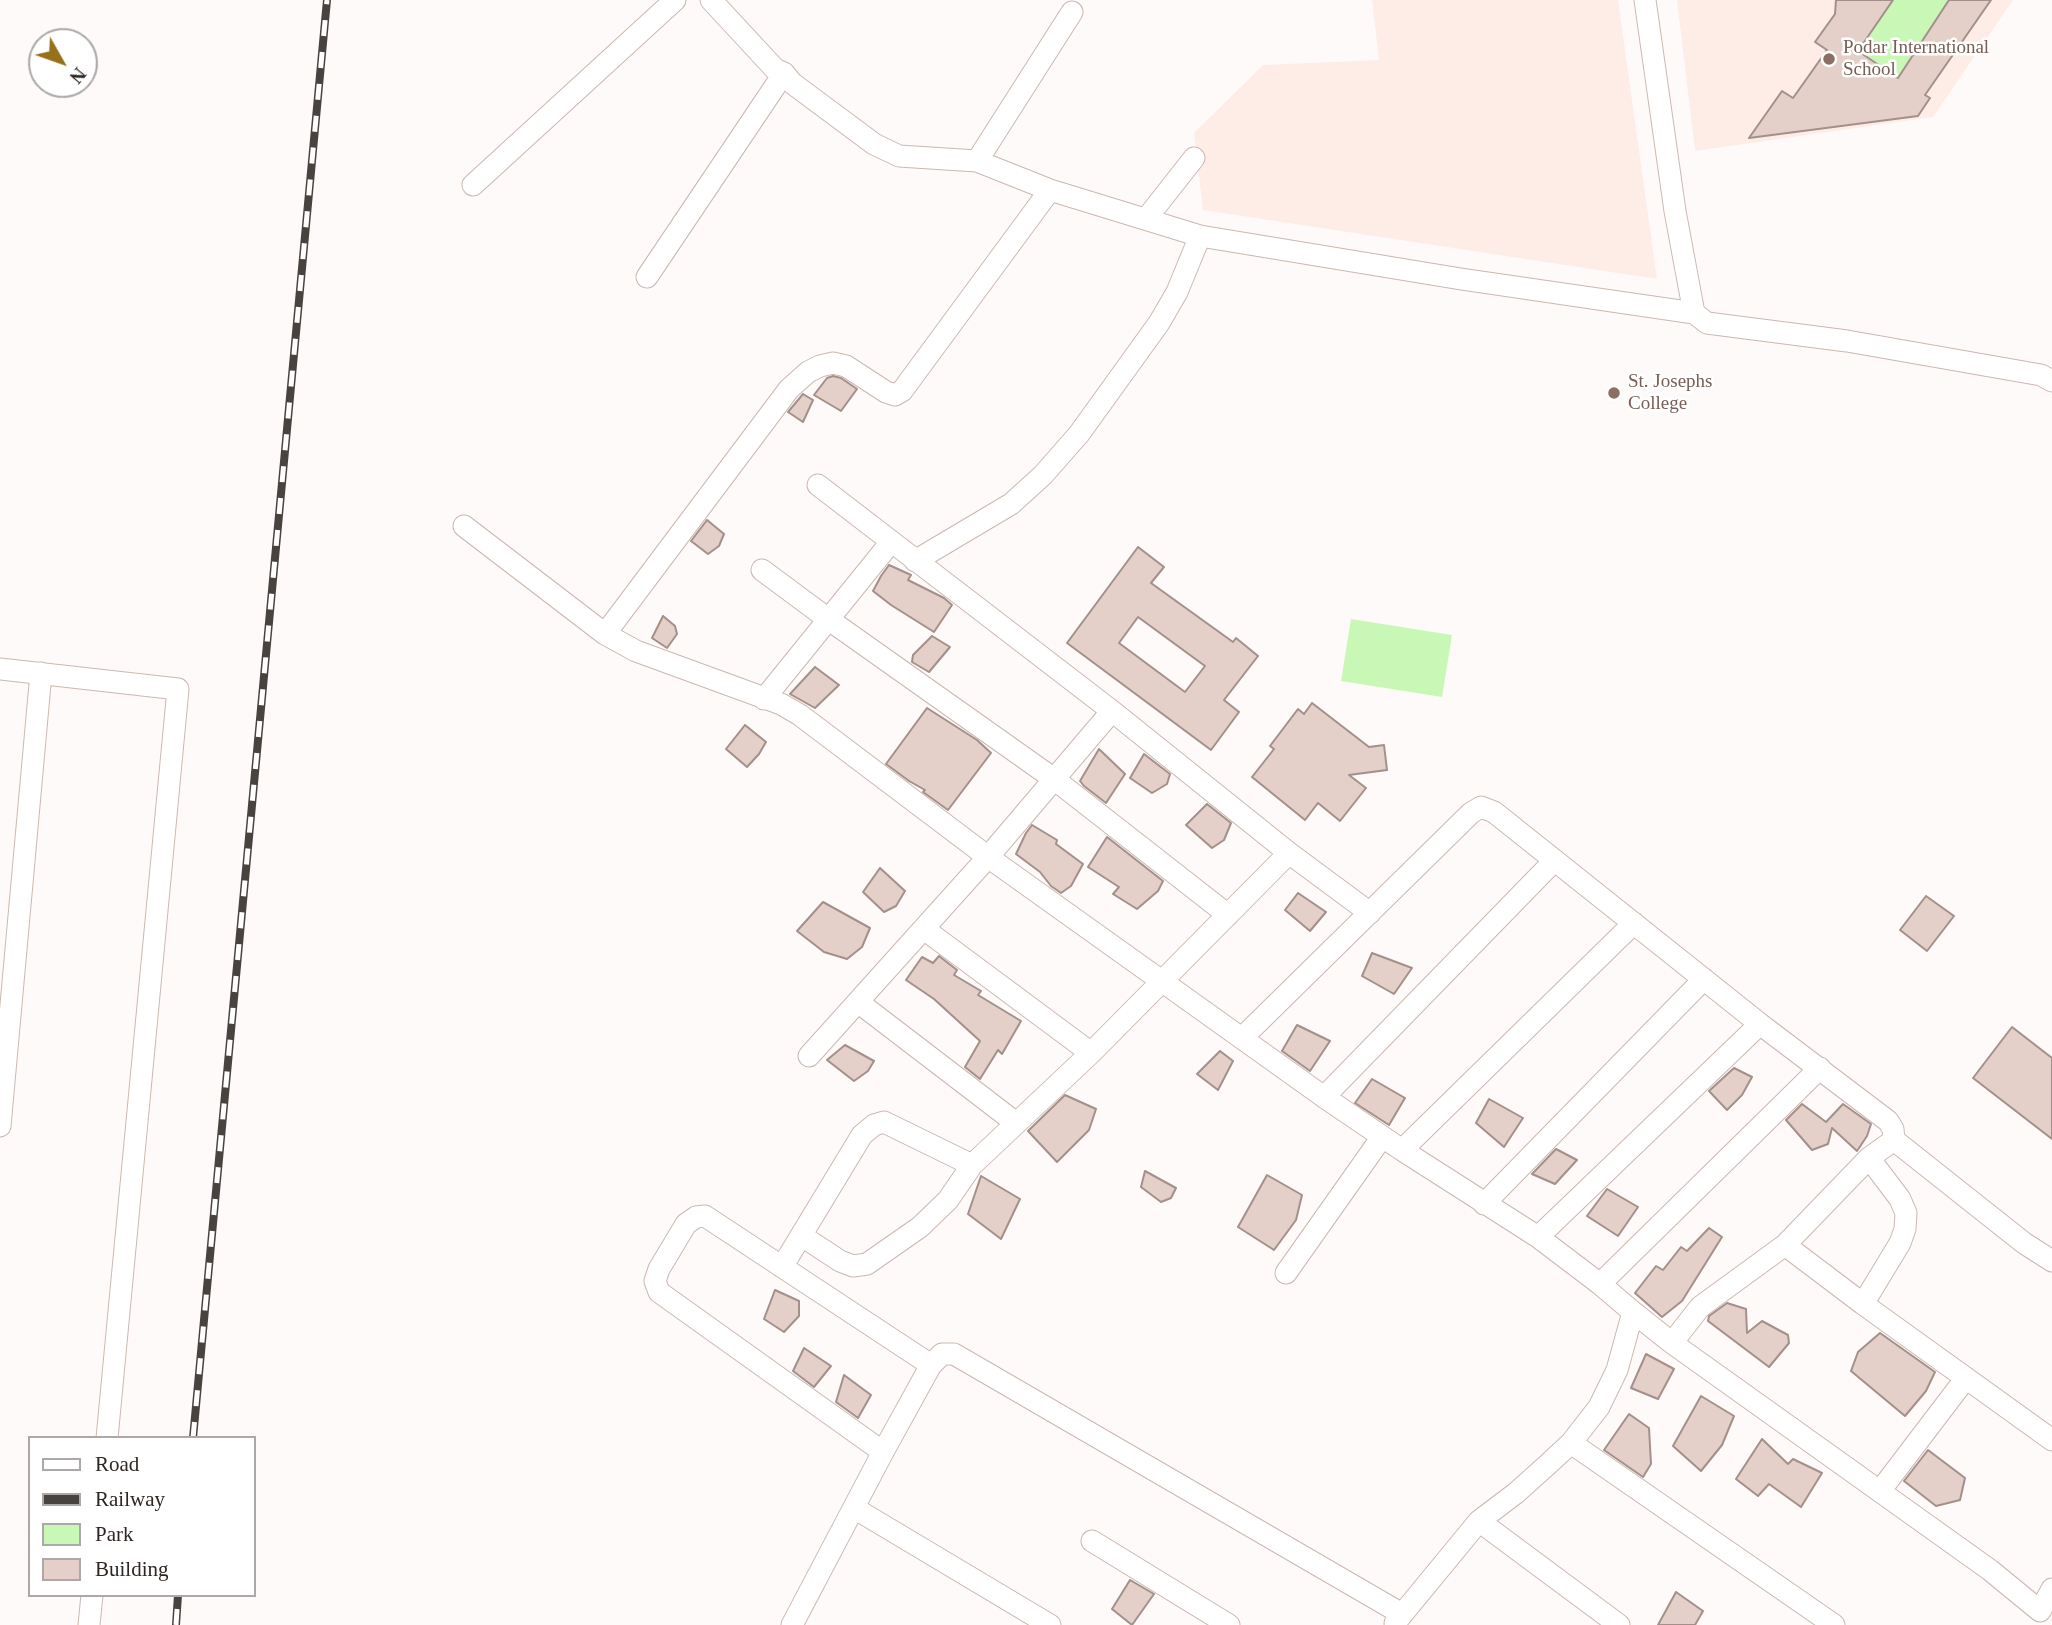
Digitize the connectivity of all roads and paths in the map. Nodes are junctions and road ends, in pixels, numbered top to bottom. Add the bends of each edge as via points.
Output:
1 (675, 0) edge
2 (711, 0) edge
3 (1645, 0) edge
4 (1072, 12) dead end
5 (784, 73) junction
6 (1194, 158) dead end
7 (977, 161) junction
8 (473, 185) dead end
9 (1050, 190) junction
10 (1146, 219) junction
11 (1200, 236) junction
12 (647, 277) dead end
13 (1694, 313) junction
14 (2048, 372) edge
15 (818, 485) dead end
16 (464, 526) dead end
17 (891, 542) junction
18 (915, 561) junction
19 (762, 570) dead end
20 (828, 619) junction
21 (605, 634) junction
22 (0, 669) edge
23 (41, 673) junction
24 (764, 699) junction
25 (1112, 711) junction
26 (1054, 779) junction
27 (1289, 853) junction
28 (988, 857) junction
29 (1554, 861) junction
30 (1370, 913) junction
31 (1228, 915) junction
32 (1634, 923) junction
33 (923, 929) junction
34 (1704, 979) junction
35 (1163, 981) junction
36 (858, 1002) junction
37 (1760, 1024) junction
38 (1242, 1038) junction
39 (1091, 1053) junction
40 (809, 1056) dead end
41 (1820, 1068) junction
42 (1324, 1097) junction
43 (1016, 1122) junction
44 (0, 1126) edge
45 (1382, 1137) junction
46 (1894, 1140) junction
47 (1402, 1150) junction
48 (1869, 1158) junction
49 (972, 1165) junction
50 (1485, 1204) junction
51 (802, 1236) junction
52 (1538, 1237) junction
53 (1785, 1245) junction
54 (2052, 1261) edge
55 (782, 1267) junction
56 (1286, 1273) dead end
57 (1600, 1284) junction
58 (1863, 1304) junction
59 (1633, 1312) junction
60 (1672, 1343) junction
61 (930, 1365) junction
62 (1966, 1378) junction
63 (107, 1436) edge
64 (2052, 1440) edge
65 (1571, 1443) junction
66 (883, 1452) junction
67 (1880, 1491) junction
68 (855, 1508) junction
69 (1479, 1521) junction
70 (1092, 1541) dead end
71 (2052, 1589) edge
72 (92, 1597) edge
73 (2041, 1619) edge
74 (1398, 1620) edge
75 (1609, 1622) edge
76 (89, 1625) edge
77 (792, 1625) edge
78 (1050, 1625) edge
79 (1229, 1625) edge
80 (1834, 1625) edge

1 - 8 street
2 - 5 street via 759,54
3 - 13 street
4 - 7 street
5 - 7 street via 874,144 899,156
5 - 12 street
6 - 10 street
7 - 9 street
9 - 10 street
9 - 21 street via 902,391 895,395 886,392 846,366 833,363 808,372 789,389
10 - 11 street
11 - 13 street
11 - 18 street via 1159,323 1079,434 1011,504
13 - 14 street via 1707,323
15 - 17 street
16 - 21 street
17 - 18 street
17 - 20 street
18 - 25 street
19 - 20 street
20 - 24 street
20 - 26 street
21 - 24 street via 636,651
22 - 23 street
23 - 44 street
23 - 63 street via 178,689
24 - 28 street via 800,715
25 - 26 street
25 - 27 street
26 - 28 street
26 - 31 street
27 - 30 street
27 - 31 street
28 - 33 street
28 - 35 street
29 - 30 street via 1494,812 1481,807
29 - 32 street
29 - 42 street
30 - 38 street
31 - 35 street
32 - 34 street
32 - 47 street
33 - 36 street
33 - 39 street
34 - 37 street
34 - 50 street
35 - 38 street
35 - 39 street
36 - 40 street
36 - 43 street
37 - 41 street
37 - 52 street
38 - 42 street
39 - 43 street
41 - 46 street via 1888,1121
41 - 57 street
42 - 45 street
43 - 49 street
45 - 47 street
45 - 56 street
46 - 48 street
46 - 54 street
47 - 50 street
48 - 53 street
48 - 58 street via 1906,1213 1900,1243
49 - 51 street via 935,1213 867,1264 853,1266 840,1261
49 - 51 street via 884,1122 874,1125 862,1135
50 - 52 street
51 - 55 street
52 - 57 street
53 - 58 street
53 - 60 street via 1700,1307
55 - 61 street
55 - 66 street via 705,1216 686,1224 655,1281 659,1292
57 - 59 street
58 - 62 street
59 - 60 street
59 - 65 street via 1617,1370 1599,1408
60 - 67 street
61 - 66 street
61 - 74 street via 942,1354 954,1354
62 - 64 street
62 - 67 street
65 - 69 street
65 - 80 street
66 - 68 street
67 - 73 street via 1990,1570
68 - 77 street
68 - 78 street
69 - 74 street
69 - 75 street
70 - 79 street
71 - 73 street
72 - 76 street

